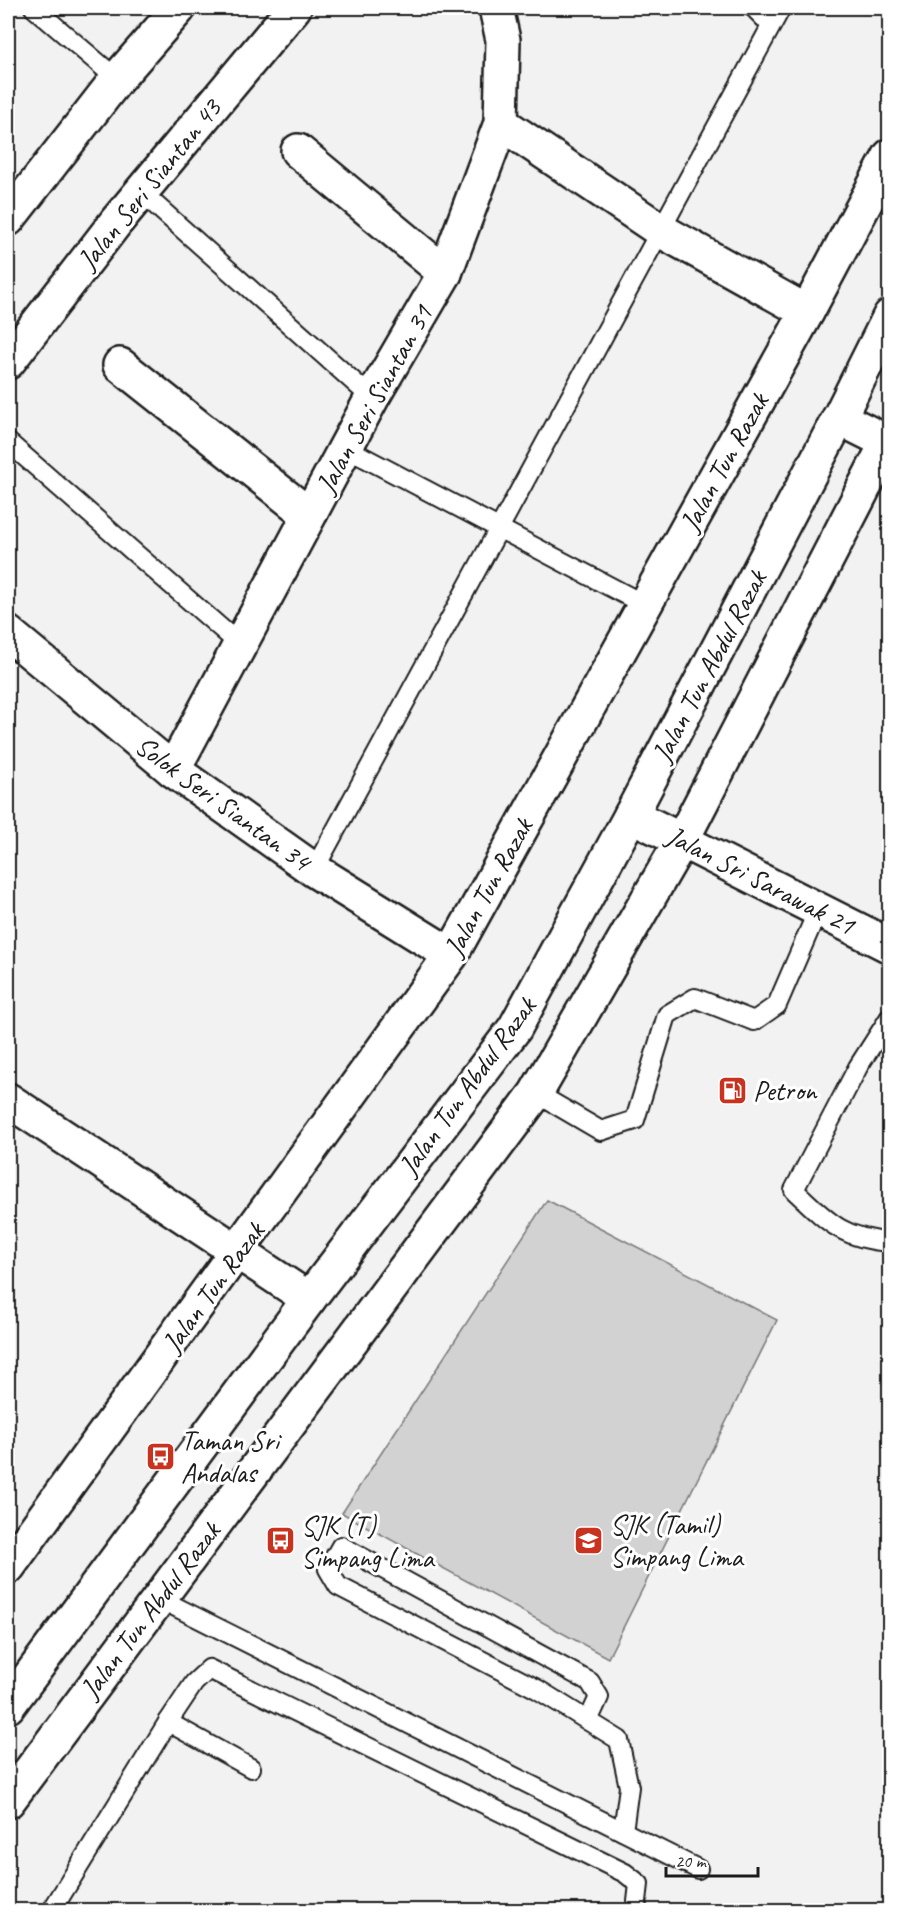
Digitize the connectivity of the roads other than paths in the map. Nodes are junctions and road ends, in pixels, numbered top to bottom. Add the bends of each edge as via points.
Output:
1 (34, 8) edge
2 (179, 8) edge
3 (294, 8) edge
4 (496, 8) edge
5 (754, 8) edge
6 (781, 8) edge
7 (771, 26) junction
8 (117, 79) junction
9 (501, 123) junction
10 (298, 151) dead end
11 (890, 156) edge
12 (141, 192) junction
13 (8, 219) edge
14 (660, 230) junction
15 (445, 273) junction
16 (807, 312) junction
17 (890, 316) edge
18 (8, 362) edge
19 (120, 365) dead end
20 (372, 398) junction
21 (839, 418) junction
22 (888, 439) edge
23 (8, 442) edge
24 (346, 448) junction
25 (309, 514) junction
26 (499, 528) junction
27 (645, 605) junction
28 (8, 633) edge
29 (239, 644) junction
30 (172, 770) junction
31 (631, 815) junction
32 (682, 840) junction
33 (314, 870) junction
34 (818, 910) junction
35 (890, 946) edge
36 (451, 955) junction
37 (890, 1017) edge
38 (536, 1093) junction
39 (8, 1100) edge
40 (890, 1242) edge
41 (238, 1252) junction
42 (309, 1299) junction
43 (8, 1567) edge
44 (160, 1599) junction
45 (8, 1706) edge
46 (588, 1721) junction
47 (168, 1722) junction
48 (251, 1768) dead end
49 (8, 1801) edge
50 (623, 1831) junction
51 (698, 1869) dead end
52 (52, 1911) edge
53 (636, 1911) edge

1 - 8 lane
2 - 8 street
3 - 12 street, Jalan Seri Siantan 43
4 - 9 street, Jalan Seri Siantan 31 via 503,39
5 - 7 lane
6 - 7 lane
7 - 14 lane
8 - 13 street
9 - 14 street
9 - 15 street, Jalan Seri Siantan 31
10 - 15 street
11 - 16 street, Jalan Tun Razak
12 - 18 street, Jalan Seri Siantan 43
12 - 20 lane
14 - 16 street
14 - 26 lane
15 - 20 street, Jalan Seri Siantan 31
16 - 27 street, Jalan Tun Razak
17 - 21 street, Jalan Tun Abdul Razak
19 - 25 street
20 - 24 street, Jalan Seri Siantan 31
21 - 22 street
21 - 31 street, Jalan Tun Abdul Razak
22 - 32 street, Jalan Tun Abdul Razak
23 - 29 lane
24 - 25 street, Jalan Seri Siantan 31
24 - 26 lane
25 - 29 street, Jalan Seri Siantan 31
26 - 27 lane
26 - 33 lane
27 - 36 street, Jalan Tun Razak
28 - 30 street, Solok Seri Siantan 34
29 - 30 street, Jalan Seri Siantan 31
30 - 33 street, Solok Seri Siantan 34
31 - 32 street, Jalan Sri Sarawak 21
31 - 42 street, Jalan Tun Abdul Razak via 515,1028
32 - 34 street, Jalan Sri Sarawak 21
32 - 38 street, Jalan Tun Abdul Razak
33 - 36 street, Solok Seri Siantan 34
34 - 35 street, Jalan Sri Sarawak 21
34 - 38 lane via 777,1005 754,1021 695,998 666,1015 635,1120 601,1131
36 - 41 street, Jalan Tun Razak
37 - 40 lane via 858,1067 794,1190 835,1228 868,1241
38 - 44 street, Jalan Tun Abdul Razak
39 - 41 street
41 - 42 street
41 - 43 street, Jalan Tun Razak
42 - 45 street, Jalan Tun Abdul Razak
44 - 49 street, Jalan Tun Abdul Razak
44 - 50 lane
46 - 46 lane via 537,1689 338,1586 328,1569 341,1546 590,1682 599,1697
46 - 50 lane via 619,1740 629,1787
47 - 48 lane
47 - 52 lane
47 - 53 lane via 194,1683 209,1669 625,1873 639,1884
50 - 51 lane

